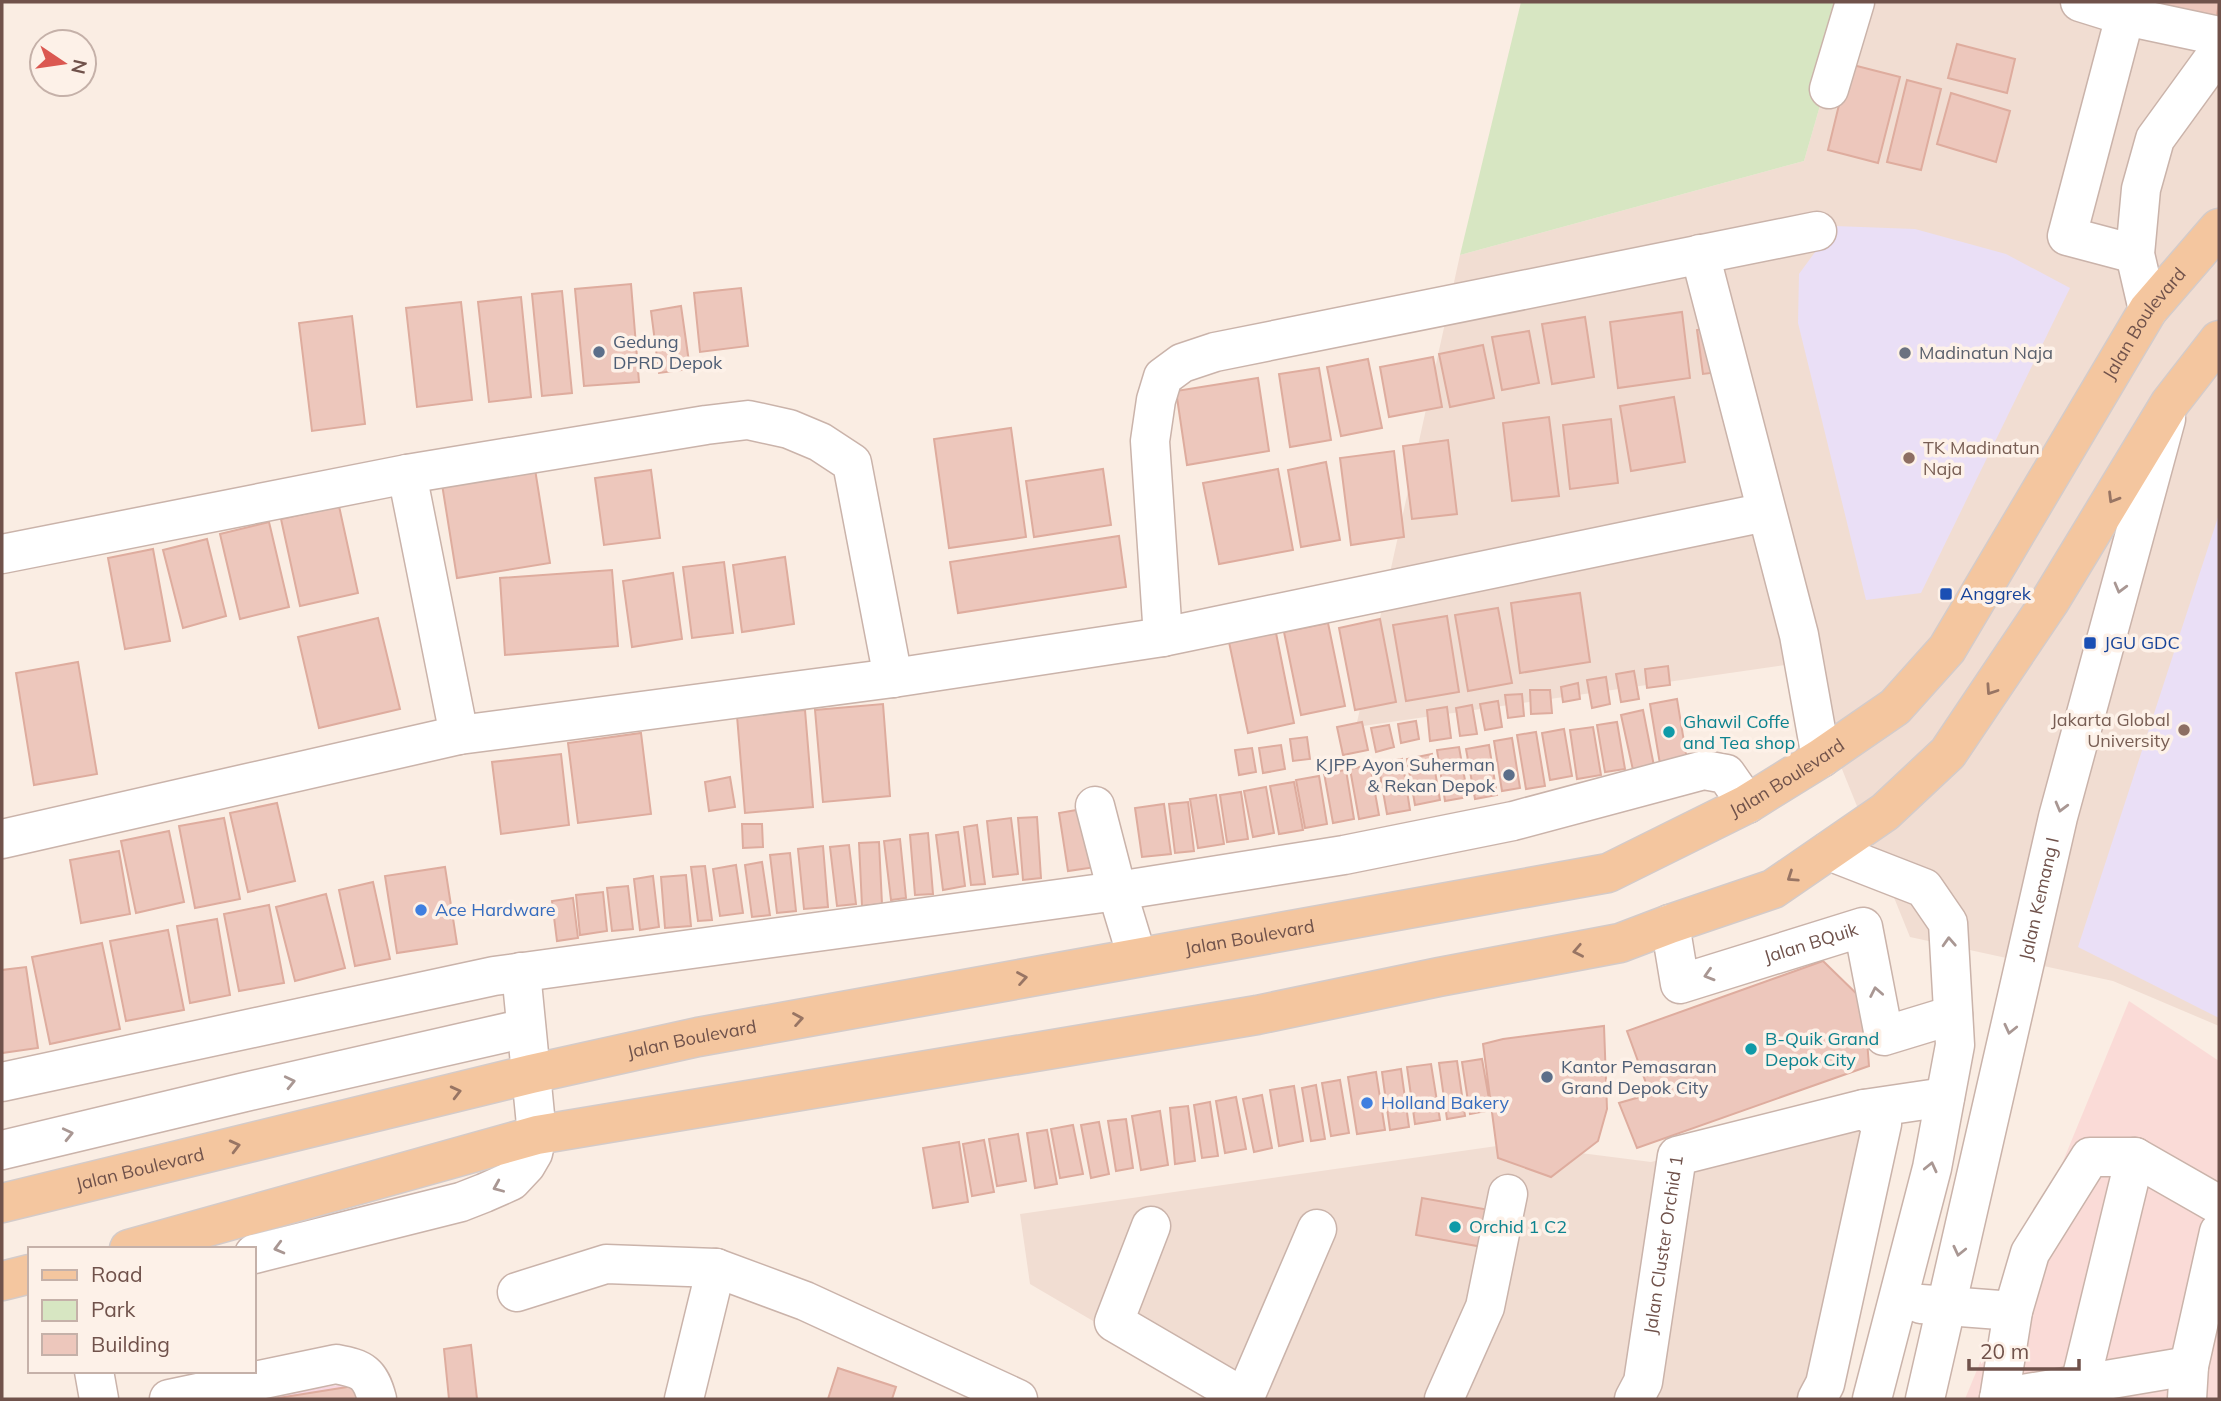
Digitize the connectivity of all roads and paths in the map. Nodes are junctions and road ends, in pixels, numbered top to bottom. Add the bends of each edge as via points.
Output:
1 (1855, 2) edge
2 (2080, 2) edge
3 (2125, 16) junction
4 (2219, 36) edge
5 (2219, 51) edge
6 (1829, 89) dead end
7 (2219, 228) edge
8 (1816, 230) dead end
9 (1700, 254) junction
10 (2135, 254) junction
11 (2148, 310) junction
12 (2219, 340) edge
13 (2170, 403) junction
14 (407, 474) junction
15 (1766, 512) junction
16 (2, 554) edge
17 (1163, 637) junction
18 (893, 678) junction
19 (459, 734) junction
20 (1821, 758) junction
21 (1747, 804) junction
22 (1095, 806) dead end
23 (2, 839) edge
24 (1829, 851) junction
25 (1116, 891) junction
26 (1670, 924) junction
27 (1137, 957) junction
28 (521, 972) junction
29 (1954, 1015) junction
30 (526, 1028) junction
31 (531, 1074) junction
32 (2, 1082) edge
33 (1945, 1097) junction
34 (1864, 1109) junction
35 (537, 1135) junction
36 (2, 1150) edge
37 (2136, 1157) junction
38 (1508, 1194) dead end
39 (2, 1203) edge
40 (2219, 1205) edge
41 (1151, 1226) dead end
42 (1317, 1229) dead end
43 (2219, 1232) edge
44 (136, 1247) edge
45 (256, 1254) edge
46 (716, 1268) junction
47 (28, 1274) edge
48 (2, 1281) edge
49 (517, 1292) dead end
50 (1896, 1301) junction
51 (1947, 1307) junction
52 (2013, 1311) junction
53 (94, 1373) edge
54 (2188, 1383) edge
55 (2080, 1384) junction
56 (99, 1399) edge
57 (169, 1399) edge
58 (377, 1399) edge
59 (684, 1399) edge
60 (1018, 1399) edge
61 (1245, 1399) edge
62 (1444, 1399) edge
63 (1634, 1399) edge
64 (1817, 1399) edge
65 (1872, 1399) edge
66 (1925, 1399) edge
67 (1999, 1399) edge

1 - 6 street
2 - 3 street
3 - 4 street
3 - 10 street via 2067,236
5 - 10 street via 2155,139 2140,189
7 - 11 main road, Jalan Boulevard
8 - 9 street
9 - 15 street
9 - 17 street via 1215,352 1182,363 1163,377 1150,442
10 - 11 street
11 - 20 main road, Jalan Boulevard via 1947,649 1895,707
12 - 13 main road
13 -> 24 main road via 2050,601 1948,753 1885,812
13 -> 51 street, Jalan Kemang I via 2059,817
14 - 16 street
14 - 18 street via 748,421 789,429 820,442 852,463
14 - 19 street
15 - 17 street
15 - 20 street via 1799,635
17 - 18 street
18 - 19 street
19 - 23 street
20 - 21 main road, Jalan Boulevard
21 - 25 street via 1726,774 1704,770 1513,821 1343,855
21 - 27 main road, Jalan Boulevard via 1608,873
22 - 25 street
24 -> 26 main road via 1773,889
29 -> 24 street via 1948,923 1924,888
25 - 27 street
25 - 28 street
29 -> 26 street, Jalan BQuik via 1884,1037 1863,927 1680,984
26 -> 35 main road via 1620,943 1257,1015
31 -> 27 main road, Jalan Boulevard via 698,1037
28 - 30 street
28 - 32 street
29 - 33 street via 1955,1045
30 - 31 street
36 -> 30 street
31 - 35 street
39 -> 31 main road, Jalan Boulevard
33 - 34 street, Jalan Cluster Orchid 1
50 -> 33 street
34 - 63 street, Jalan Cluster Orchid 1 via 1677,1156 1643,1382
34 - 64 street via 1882,1124 1825,1384
35 - 44 main road
35 -> 45 street via 526,1165 511,1181 484,1193
37 - 40 street
37 - 52 street via 2090,1157 2029,1253
37 - 55 street
38 - 62 street via 1485,1307
41 - 61 street via 1114,1322
42 - 61 street
43 - 54 street
46 - 49 street via 606,1264
46 - 59 street
46 - 60 street via 805,1301
47 - 48 main road
50 - 51 street
50 - 65 street
51 - 52 street
51 - 66 street, Jalan Kemang I
52 - 67 street
53 - 56 street
54 - 55 street
55 - 67 street
57 - 58 street via 336,1364 372,1380

